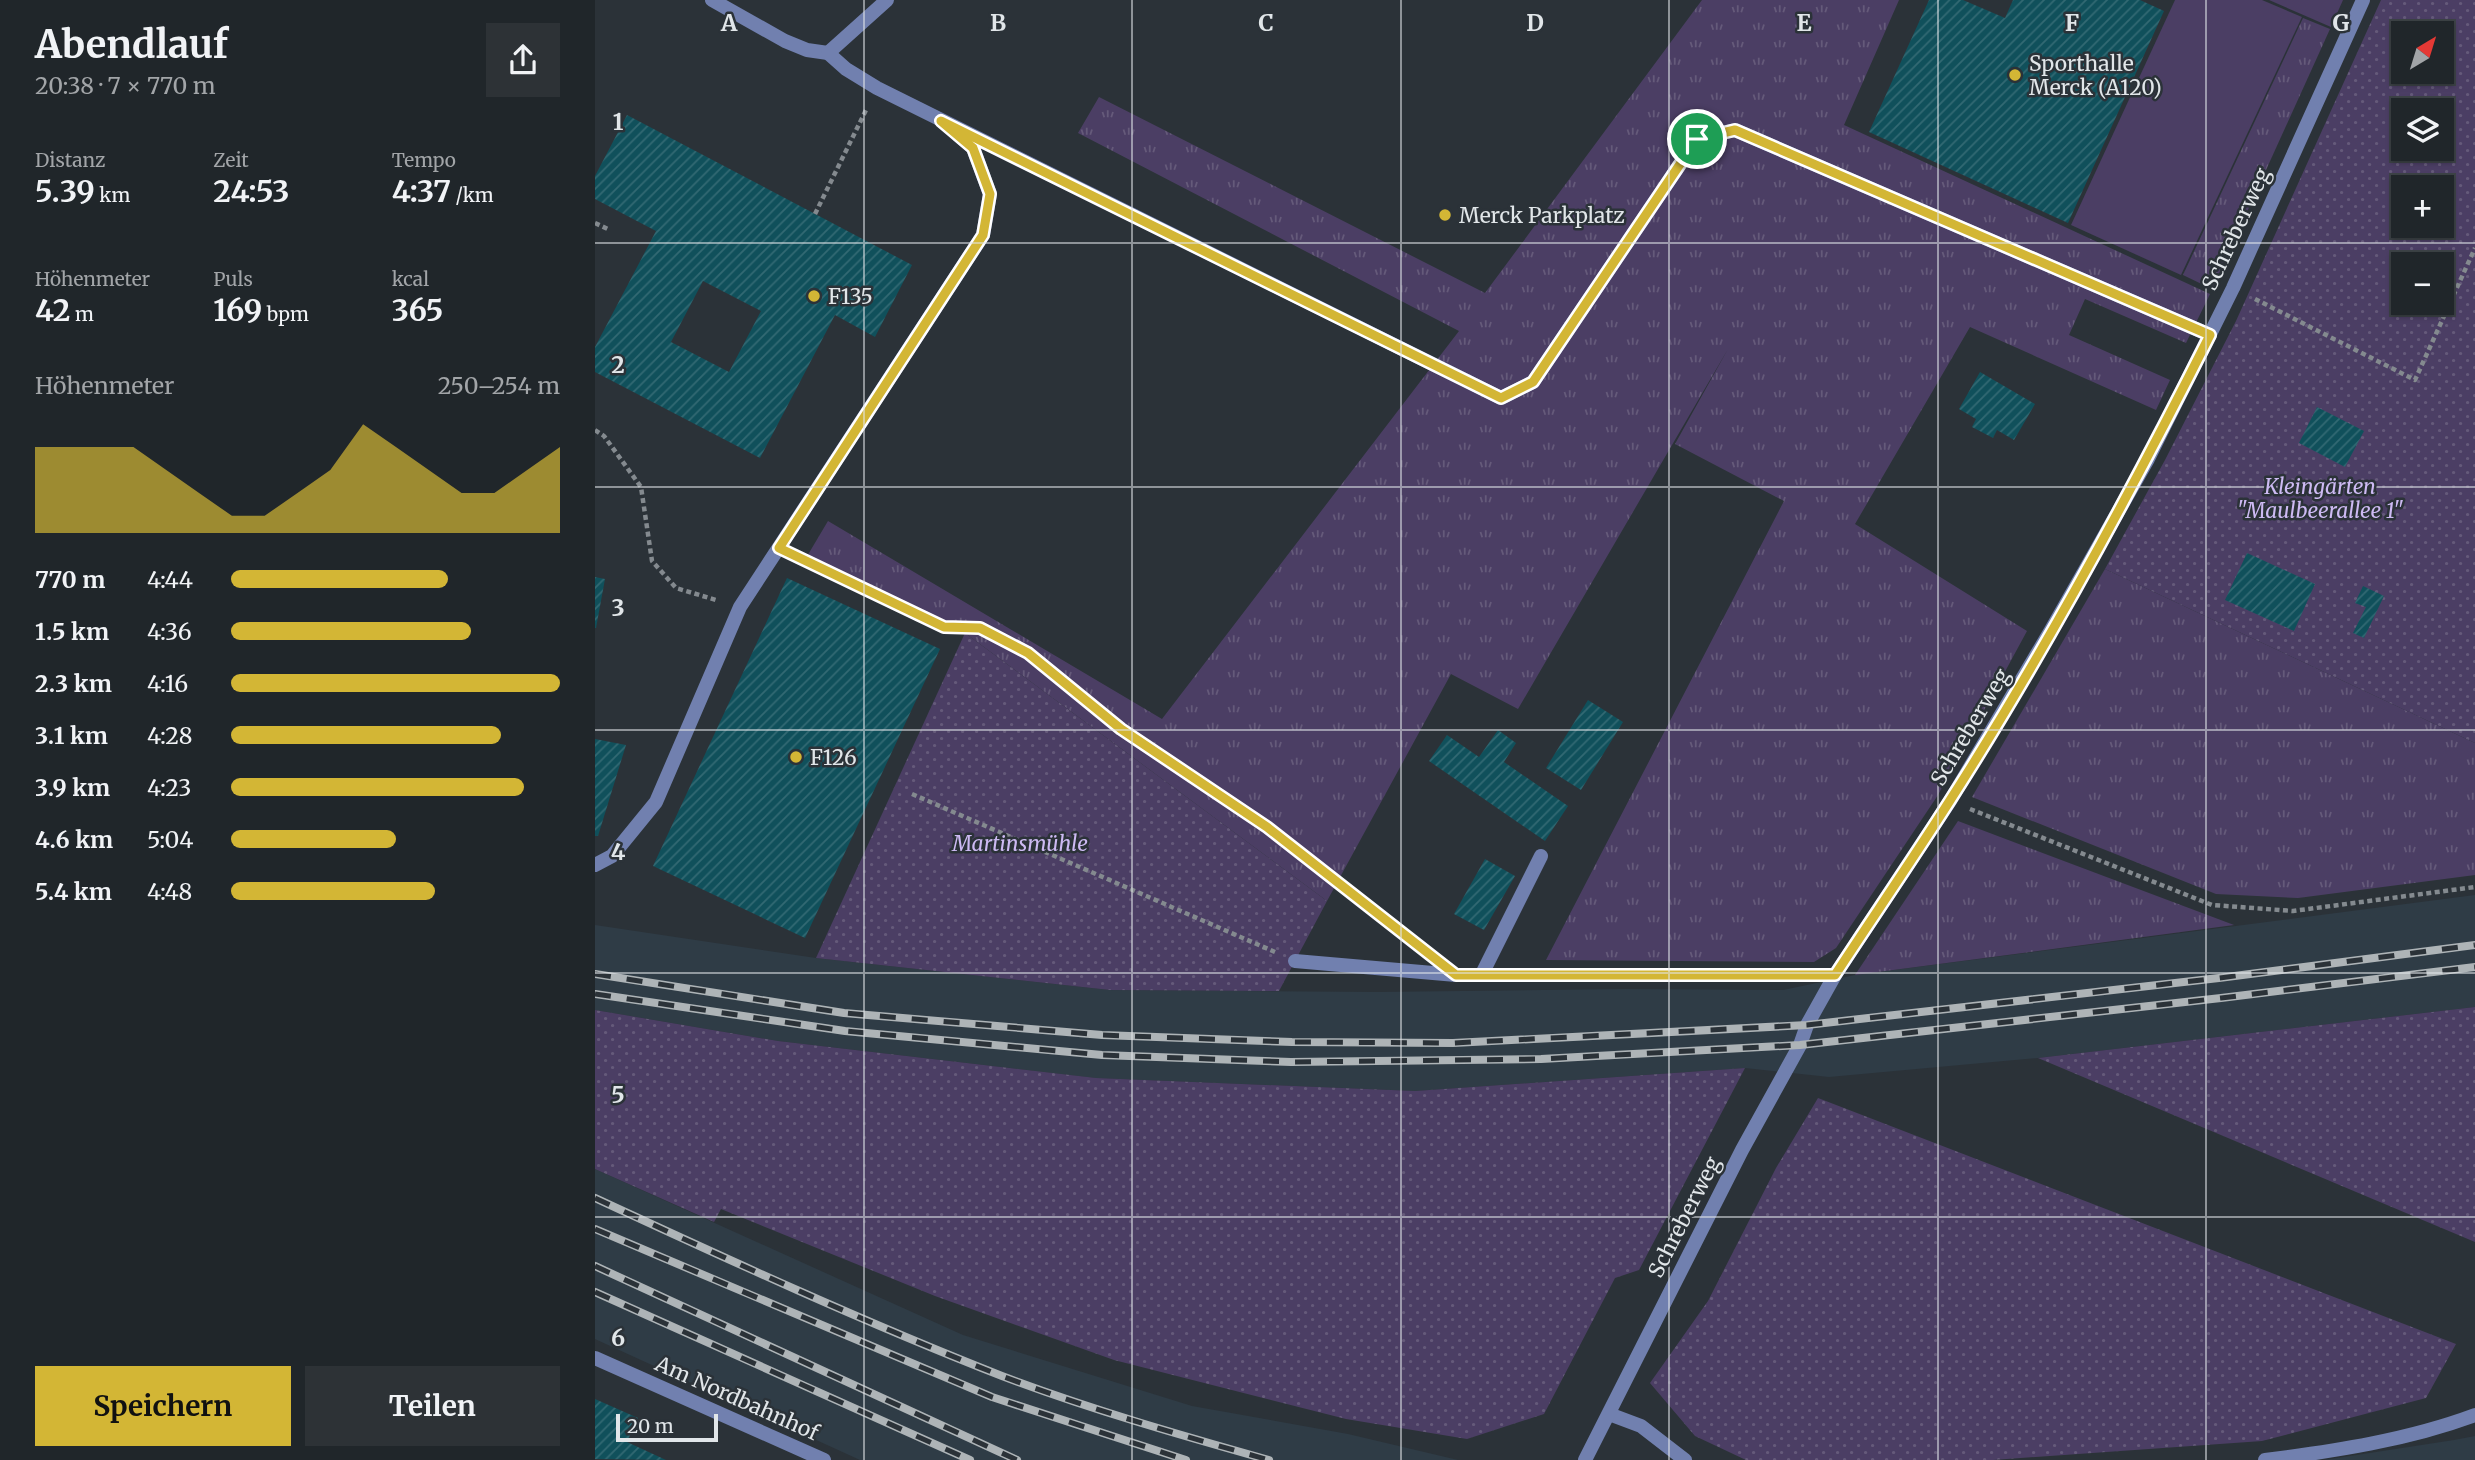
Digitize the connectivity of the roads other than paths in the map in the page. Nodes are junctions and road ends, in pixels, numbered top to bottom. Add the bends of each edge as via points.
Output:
1 (712, 0) edge
2 (887, 0) edge
3 (2363, 0) edge
4 (828, 53) junction
5 (941, 121) junction
6 (2210, 335) junction
7 (1541, 856) dead end
8 (595, 865) edge
9 (1295, 961) road end
10 (1482, 974) junction
11 (1835, 975) junction
12 (595, 1358) edge
13 (1609, 1414) junction
14 (2475, 1415) edge
15 (824, 1460) edge
16 (1585, 1460) edge
17 (1685, 1460) edge
18 (2265, 1460) edge

1 - 4 street via 785,41
2 - 4 street
3 - 6 street, Schreberweg
4 - 5 street via 877,88
5 - 6 street via 1501,398 1533,382 1697,139 1735,130
5 - 8 street via 973,148 986,183 990,194 983,235 740,607 656,802 612,856
6 - 11 street, Schreberweg via 2148,459 2051,631 1950,801
7 - 10 street
9 - 10 street
10 - 11 street
11 - 13 street, Schreberweg
12 - 15 street, Am Nordbahnhof
13 - 16 street, Schreberweg
13 - 17 street via 1641,1426
14 - 18 street via 2441,1427 2325,1452

